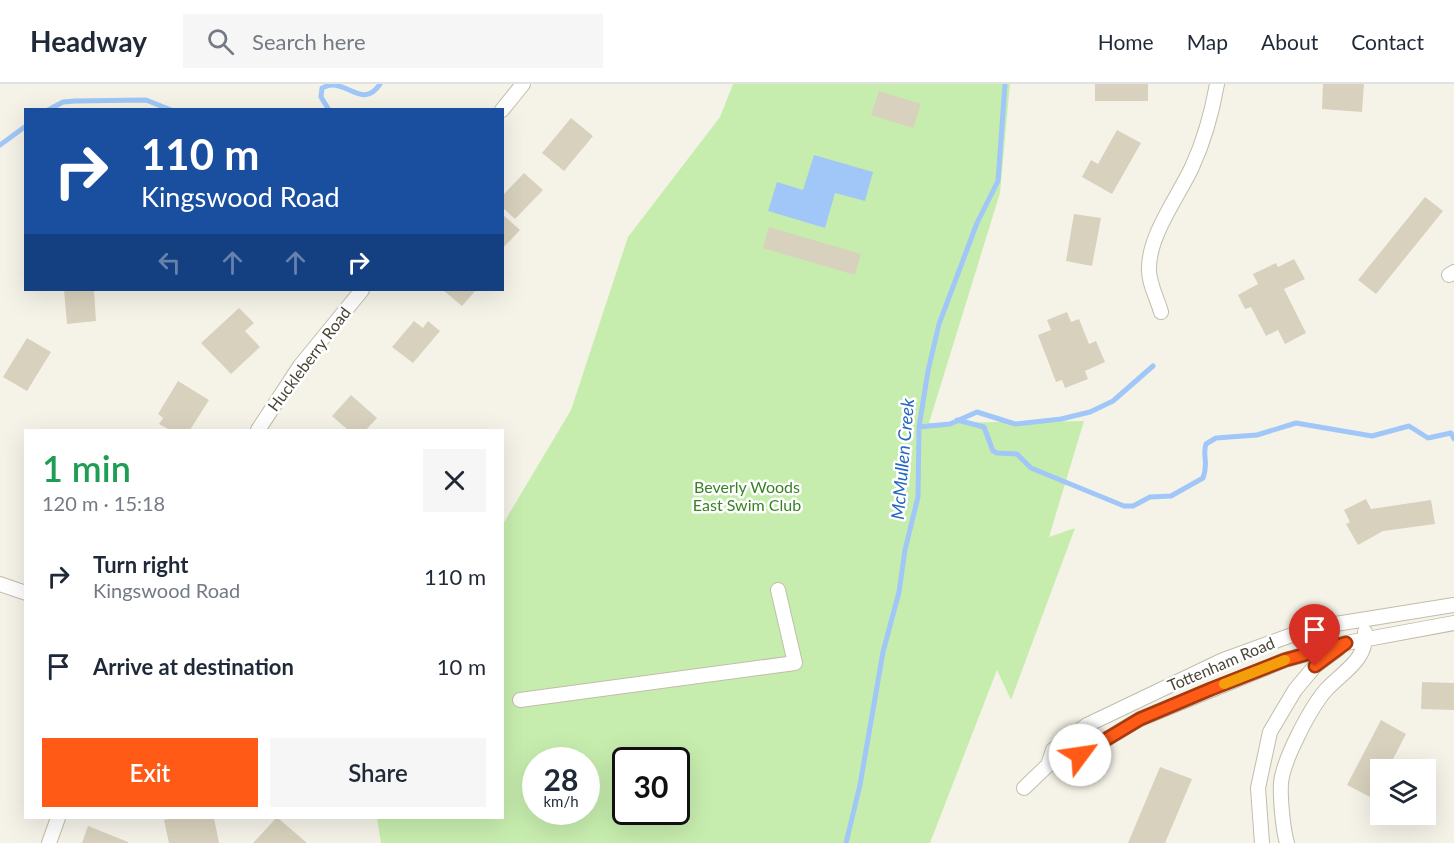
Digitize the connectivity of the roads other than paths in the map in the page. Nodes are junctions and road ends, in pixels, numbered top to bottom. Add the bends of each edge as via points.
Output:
1 (523, 84) edge
2 (1217, 84) edge
3 (504, 108) edge
4 (361, 291) edge
5 (1161, 312) dead end
6 (259, 429) edge
7 (0, 584) edge
8 (778, 590) dead end
9 (24, 592) edge
10 (1454, 605) edge
11 (1364, 619) junction
12 (1348, 621) junction
13 (1454, 623) edge
14 (1366, 639) junction
15 (1346, 643) junction
16 (520, 700) dead end
17 (1048, 765) junction
18 (1024, 788) dead end
19 (58, 819) edge
20 (49, 843) edge
21 (1263, 843) edge
22 (1287, 843) edge

1 - 3 street
2 - 5 street via 1208,125 1193,165 1151,247 1148,270
4 - 6 street, Huckleberry Road via 300,366
7 - 9 street
8 - 16 street via 795,663
10 - 11 street, Tottenham Road
11 - 12 street, Tottenham Road
11 - 14 street
12 - 15 street
12 - 17 street, Tottenham Road via 1311,628 1223,660 1087,725 1053,750
13 - 14 street, Tottenham Road
14 - 15 street, Tottenham Road
14 - 22 street via 1361,656 1324,692 1297,735 1281,782
15 - 17 street, Tottenham Road via 1285,660 1211,689 1140,719 1080,755
15 - 21 street via 1315,666 1295,690 1270,732 1257,788
17 - 18 street, Tottenham Road
19 - 20 street

